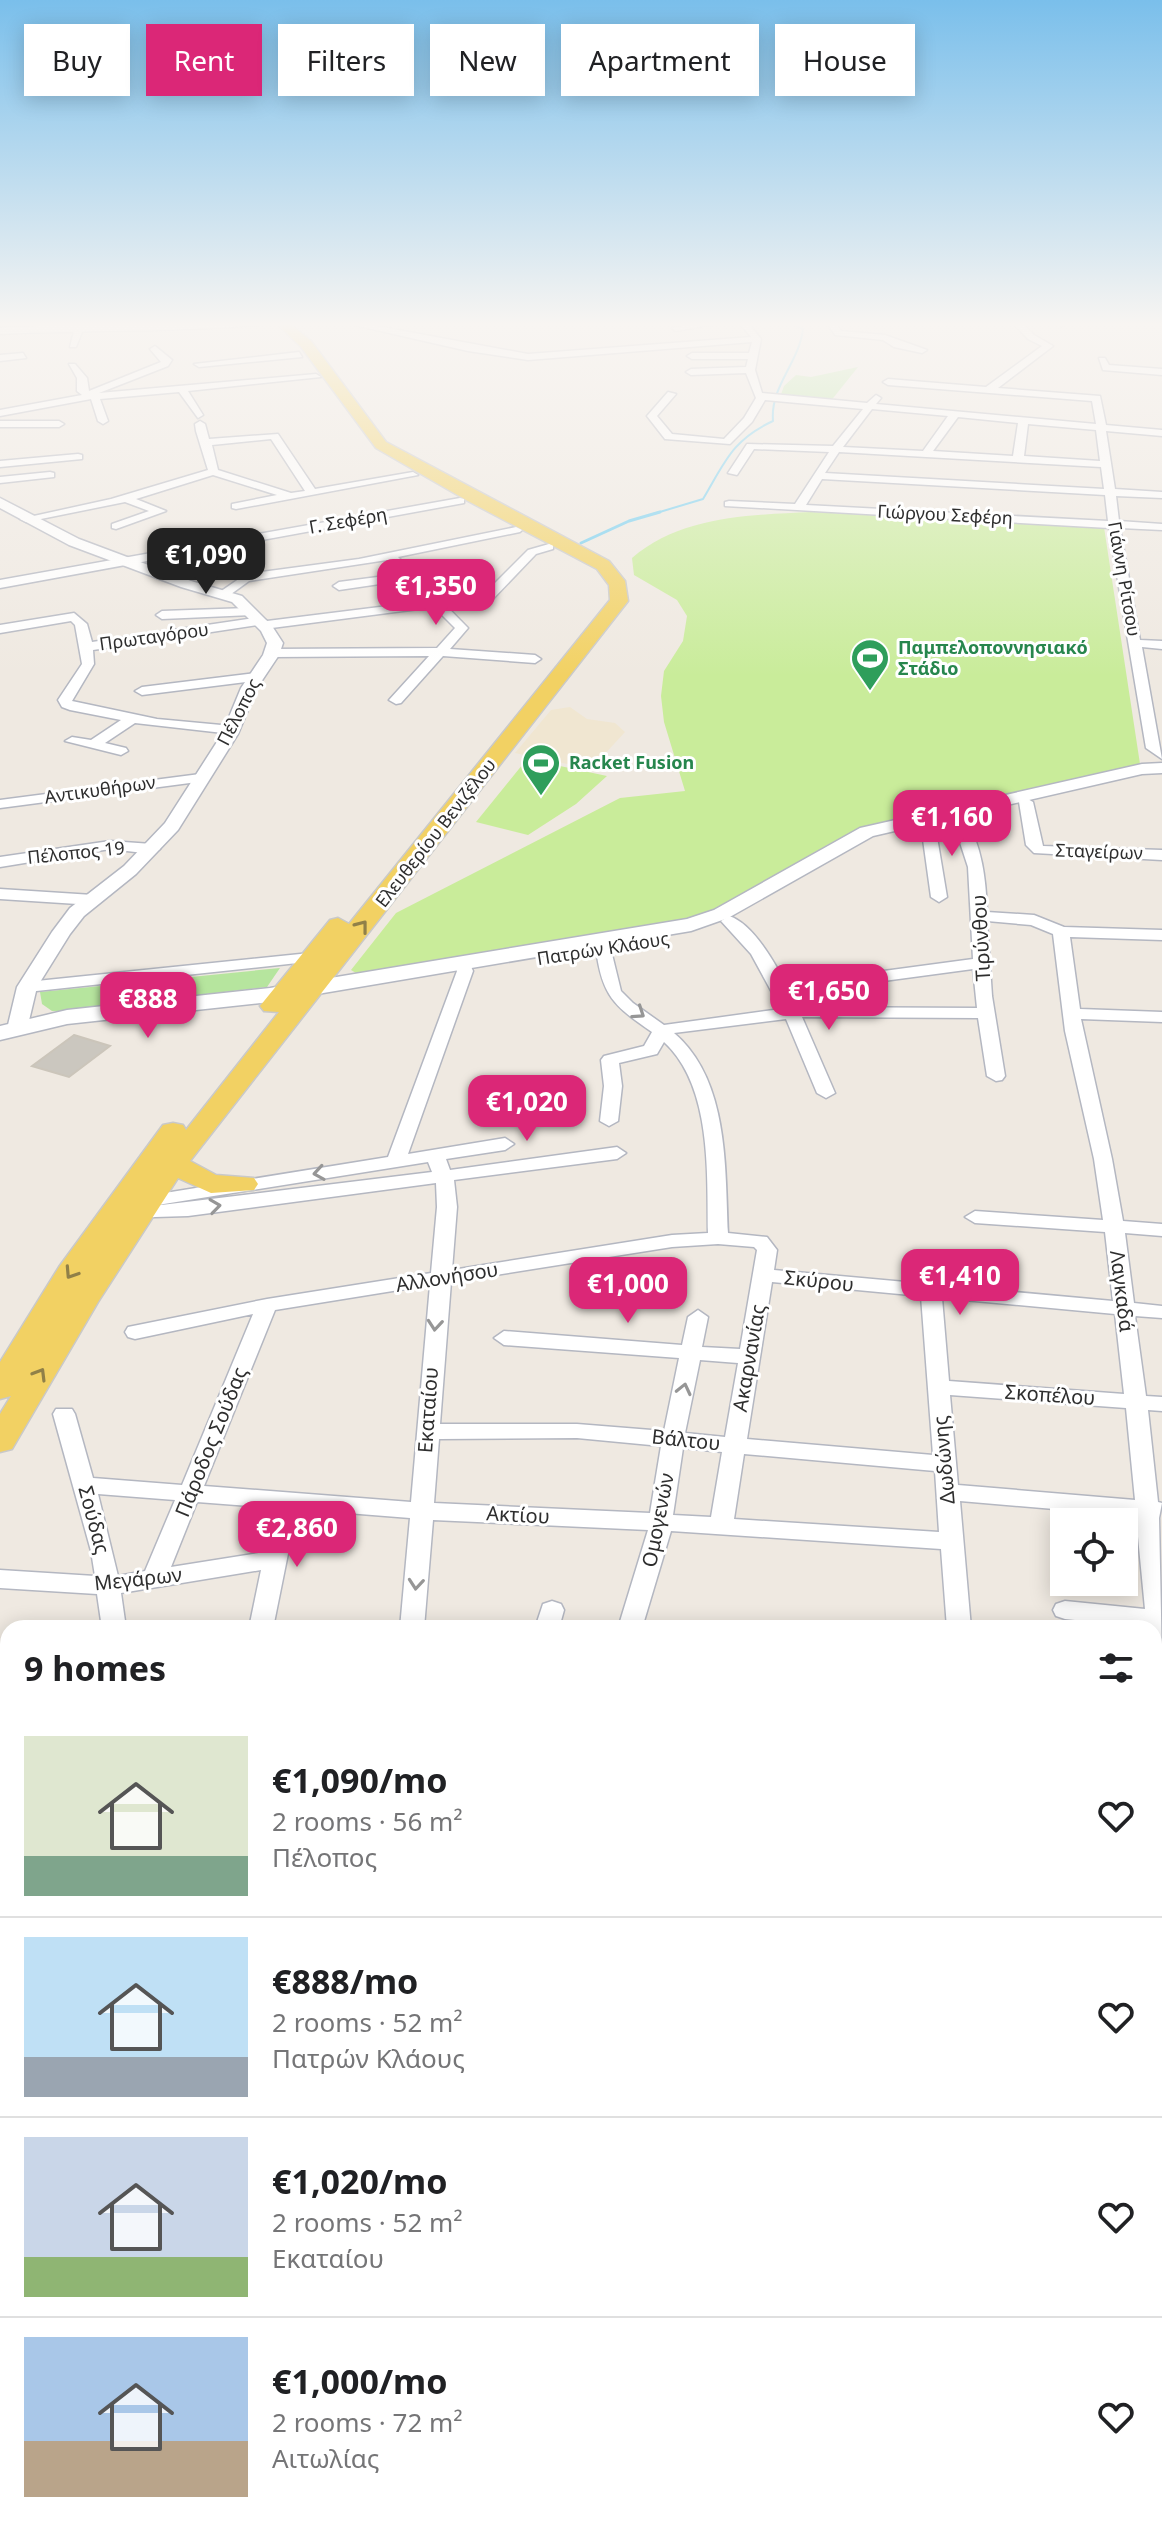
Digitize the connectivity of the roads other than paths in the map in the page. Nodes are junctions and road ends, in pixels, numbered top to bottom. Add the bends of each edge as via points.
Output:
1 (232, 440) edge
2 (277, 440) edge
3 (361, 440) edge
4 (377, 440) edge
5 (688, 440) edge
6 (728, 440) edge
7 (843, 440) edge
8 (936, 440) edge
9 (1020, 440) edge
10 (1103, 440) edge
11 (204, 443) joint
12 (0, 448) edge
13 (835, 450) junction
14 (925, 455) junction
15 (78, 457) dead end
16 (1018, 460) junction
17 (3, 464) edge
18 (1106, 464) junction
19 (213, 472) junction
20 (733, 473) dead end
21 (50, 475) dead end
22 (413, 475) junction
23 (818, 476) junction
24 (0, 480) edge
25 (312, 493) junction
26 (1110, 493) junction
27 (1162, 495) edge
28 (290, 497) junction
29 (127, 499) junction
30 (460, 501) junction
31 (0, 502) edge
32 (729, 504) dead end
33 (236, 506) dead end
34 (798, 508) junction
35 (26, 519) junction
36 (116, 526) dead end
37 (1162, 527) edge
38 (516, 530) junction
39 (1115, 530) junction
40 (1162, 533) edge
41 (549, 547) junction
42 (390, 556) junction
43 (128, 562) junction
44 (323, 568) junction
45 (411, 576) junction
46 (0, 584) edge
47 (223, 594) junction
48 (486, 599) dead end
49 (349, 600) junction
50 (438, 603) junction
51 (162, 615) dead end
52 (259, 619) junction
53 (0, 629) edge
54 (1135, 643) junction
55 (1162, 645) edge
56 (87, 647) junction
57 (442, 652) junction
58 (272, 653) junction
59 (535, 659) dead end
60 (256, 677) junction
61 (142, 691) dead end
62 (396, 700) dead end
63 (132, 719) junction
64 (232, 730) junction
65 (72, 741) dead end
66 (93, 745) junction
67 (121, 751) dead end
68 (1162, 755) edge
69 (1162, 768) edge
70 (200, 778) junction
71 (1026, 802) junction
72 (0, 804) edge
73 (942, 819) junction
74 (152, 849) junction
75 (1162, 855) edge
76 (0, 862) edge
77 (0, 894) edge
78 (939, 897) dead end
79 (93, 900) junction
80 (982, 916) junction
81 (729, 921) junction
82 (1061, 932) junction
83 (1162, 935) edge
84 (604, 949) junction
85 (310, 958) junction
86 (981, 963) junction
87 (463, 967) junction
88 (27, 987) junction
89 (295, 995) junction
90 (870, 1012) junction
91 (791, 1013) junction
92 (986, 1013) junction
93 (1071, 1014) junction
94 (1162, 1017) edge
95 (8, 1031) edge
96 (664, 1031) junction
97 (996, 1076) dead end
98 (826, 1093) dead end
99 (609, 1121) dead end
100 (505, 1144) dead end
101 (617, 1153) dead end
102 (435, 1155) junction
103 (396, 1161) junction
104 (174, 1164) junction
105 (244, 1184) junction
106 (446, 1184) junction
107 (133, 1208) junction
108 (975, 1217) dead end
109 (1114, 1227) junction
110 (1162, 1230) edge
111 (718, 1238) junction
112 (760, 1241) joint
113 (763, 1275) junction
114 (439, 1279) junction
115 (931, 1293) junction
116 (267, 1305) junction
117 (1125, 1309) junction
118 (1162, 1312) edge
119 (698, 1317) dead end
120 (135, 1332) dead end
121 (504, 1338) dead end
122 (692, 1352) junction
123 (749, 1357) junction
124 (938, 1387) junction
125 (0, 1388) edge
126 (1136, 1402) junction
127 (1162, 1404) edge
128 (64, 1414) dead end
129 (426, 1432) junction
130 (673, 1439) junction
131 (0, 1441) edge
132 (733, 1445) junction
133 (945, 1464) junction
134 (85, 1485) junction
135 (947, 1492) junction
136 (190, 1493) junction
137 (287, 1501) junction
138 (1155, 1510) edge
139 (422, 1511) junction
140 (660, 1522) junction
141 (721, 1526) junction
142 (951, 1541) junction
143 (275, 1559) junction
144 (0, 1579) edge
145 (154, 1579) junction
146 (108, 1586) junction
147 (1065, 1610) dead end
148 (113, 1620) edge
149 (263, 1620) edge
150 (413, 1620) edge
151 (633, 1620) edge
152 (958, 1620) edge
153 (1160, 1620) edge

1 - 11 street
2 - 25 street
3 - 22 main road, Ελευθερίου Βενιζέλου
89 -> 4 main road, Ελευθερίου Βενιζέλου via 619,601 615,578 589,556 474,498
5 - 6 street
7 - 13 street
8 - 14 street
9 - 16 street
10 - 18 street, Γιάννη Ρίτσου
11 - 19 street
12 - 17 street
13 - 14 street
13 - 20 street via 754,445
13 - 23 street
14 - 16 street
15 - 17 street
16 - 18 street
18 - 26 street, Γιάννη Ρίτσου
19 - 28 street
19 - 29 street
21 - 24 street
22 - 25 street
22 - 30 main road, Ελευθερίου Βενιζέλου
23 - 26 street
23 - 34 street
25 - 28 street
26 - 27 street
26 - 39 street, Γιάννη Ρίτσου
28 - 33 street
29 - 35 street
29 - 36 street via 160,511
30 - 38 main road, Ελευθερίου Βενιζέλου
30 - 43 street, Γ. Σεφέρη
31 - 35 street
32 - 34 street, Γιώργου Σεφέρη
34 - 39 street, Γιώργου Σεφέρη
35 - 43 street
37 - 39 street, Γιώργου Σεφέρη
38 - 41 main road, Ελευθερίου Βενιζέλου
38 - 42 street
39 - 40 street
39 - 54 street, Γιάννη Ρίτσου
41 - 48 street via 532,552
41 - 85 main road, Ελευθερίου Βενιζέλου via 588,568 598,580 599,602
42 - 44 street
42 - 45 street
43 - 46 street, Γ. Σεφέρη
43 - 47 street
44 - 47 street via 243,578
44 - 49 street
45 - 49 street
45 - 50 street
47 - 52 street
49 - 50 street, Πρωταγόρου
49 - 52 street, Πρωταγόρου
50 - 57 street via 462,628
51 - 52 street
52 - 56 street, Πρωταγόρου
52 - 58 street via 274,640
53 - 56 street via 74,617
54 - 55 street
54 - 68 street, Γιάννη Ρίτσου via 1153,748
56 - 63 street, Πρωταγόρου via 88,664 65,703
57 - 58 street
57 - 59 street
57 - 62 street
58 - 60 street, Πέλοπος
60 - 61 street
60 - 64 street, Πέλοπος
63 - 64 street, Πρωταγόρου
63 - 66 street
64 - 70 street, Πέλοπος
65 - 66 street
66 - 67 street
69 - 71 main road, Πατρών Κλάους
69 - 73 main road, Πατρών Κλάους
70 - 72 street, Αντικυθήρων
70 - 74 street, Πέλοπος
71 - 73 main road, Πατρών Κλάους
71 - 75 street, Σταγείρων via 1033,845 1039,850
73 - 78 street
73 - 80 street, Τιρύνθου via 973,856
73 - 81 main road, Πατρών Κλάους via 862,844
73 - 87 main road, Πατρών Κλάους via 853,838 700,922
74 - 76 street, Πέλοπος 19 via 107,846
74 - 79 street, Πέλοπος
77 - 79 street
79 - 88 street, Πέλοπος via 70,920
80 - 82 street via 1034,920
80 - 86 street, Τιρύνθου
81 - 84 main road, Πατρών Κλάους via 696,933
81 - 91 street via 747,934
82 - 83 street
82 - 93 street, Λαγκαδά
84 - 87 main road, Πατρών Κλάους
84 -> 96 street via 616,995
85 - 88 street
85 - 89 main road, Ελευθερίου Βενιζέλου
86 - 90 street via 839,982
86 - 92 street, Τιρύνθου
87 - 89 main road, Πατρών Κλάους
87 - 103 street
88 - 95 street, Πέλοπος
89 - 95 main road, Πατρών Κλάους
89 - 104 main road, Ελευθερίου Βενιζέλου
89 - 107 main road, Ελευθερίου Βενιζέλου
90 - 91 street
90 - 92 street
91 - 96 street
91 - 98 street
92 - 97 street, Τιρύνθου
93 - 94 street
93 - 109 street, Λαγκαδά
96 - 99 street via 651,1050 610,1060
96 - 111 street via 687,1057 707,1117
100 - 102 street
101 - 106 street
102 - 103 street
102 - 106 street
103 -> 105 street
104 - 105 main road via 211,1184
104 - 107 main road, Ελευθερίου Βενιζέλου
105 - 107 street
107 -> 106 street
106 - 114 street, Εκαταίου
107 -> 125 main road, Ελευθερίου Βενιζέλου via 70,1274
131 -> 107 main road, Ελευθερίου Βενιζέλου
108 - 109 street
109 - 110 street
109 - 117 street, Λαγκαδά
111 - 112 street, Αλλονήσου
111 - 114 street, Αλλονήσου
112 - 113 street, Ακαρνανίας via 767,1250
113 - 115 street, Σκύρου
113 - 123 street, Ακαρνανίας
114 - 116 street, Αλλονήσου
114 -> 129 street, Εκαταίου
115 - 117 street, Σκύρου
115 - 124 street, Δωδώνης
116 - 120 street, Αλλονήσου
116 - 136 street, Πάροδος Σούδας
117 - 118 street, Σκύρου
117 - 126 street, Λαγκαδά
119 - 122 street, Ομογενών
121 - 122 street
122 - 123 street
130 -> 122 street, Ομογενών
123 - 132 street, Ακαρνανίας
124 - 126 street, Σκοπέλου
124 - 133 street, Δωδώνης
126 - 127 street, Σκοπέλου
126 - 138 street, Λαγκαδά
128 - 134 street, Σούδας
129 - 130 street, Βάλτου via 577,1431
129 - 139 street, Εκαταίου
130 - 132 street, Βάλτου
130 - 140 street, Ομογενών
132 - 133 street, Βάλτου
132 - 141 street, Ακαρνανίας
133 - 135 street, Δωδώνης
134 - 136 street, Ακτίου
134 - 146 street, Σούδας
135 - 138 street
135 - 142 street, Δωδώνης
136 - 137 street, Ακτίου
136 - 145 street, Πάροδος Σούδας
137 - 139 street, Ακτίου
137 - 143 street
138 - 153 street, Λαγκαδά
139 - 140 street, Ακτίου
139 -> 150 street, Εκαταίου
140 - 141 street, Ακτίου
140 - 151 street, Ομογενών
141 - 142 street, Ακτίου
142 - 152 street, Δωδώνης
143 - 145 street, Μεγάρων
143 - 149 street
144 - 146 street, Μεγάρων
145 - 146 street, Μεγάρων
146 - 148 street, Σούδας
147 - 153 street

